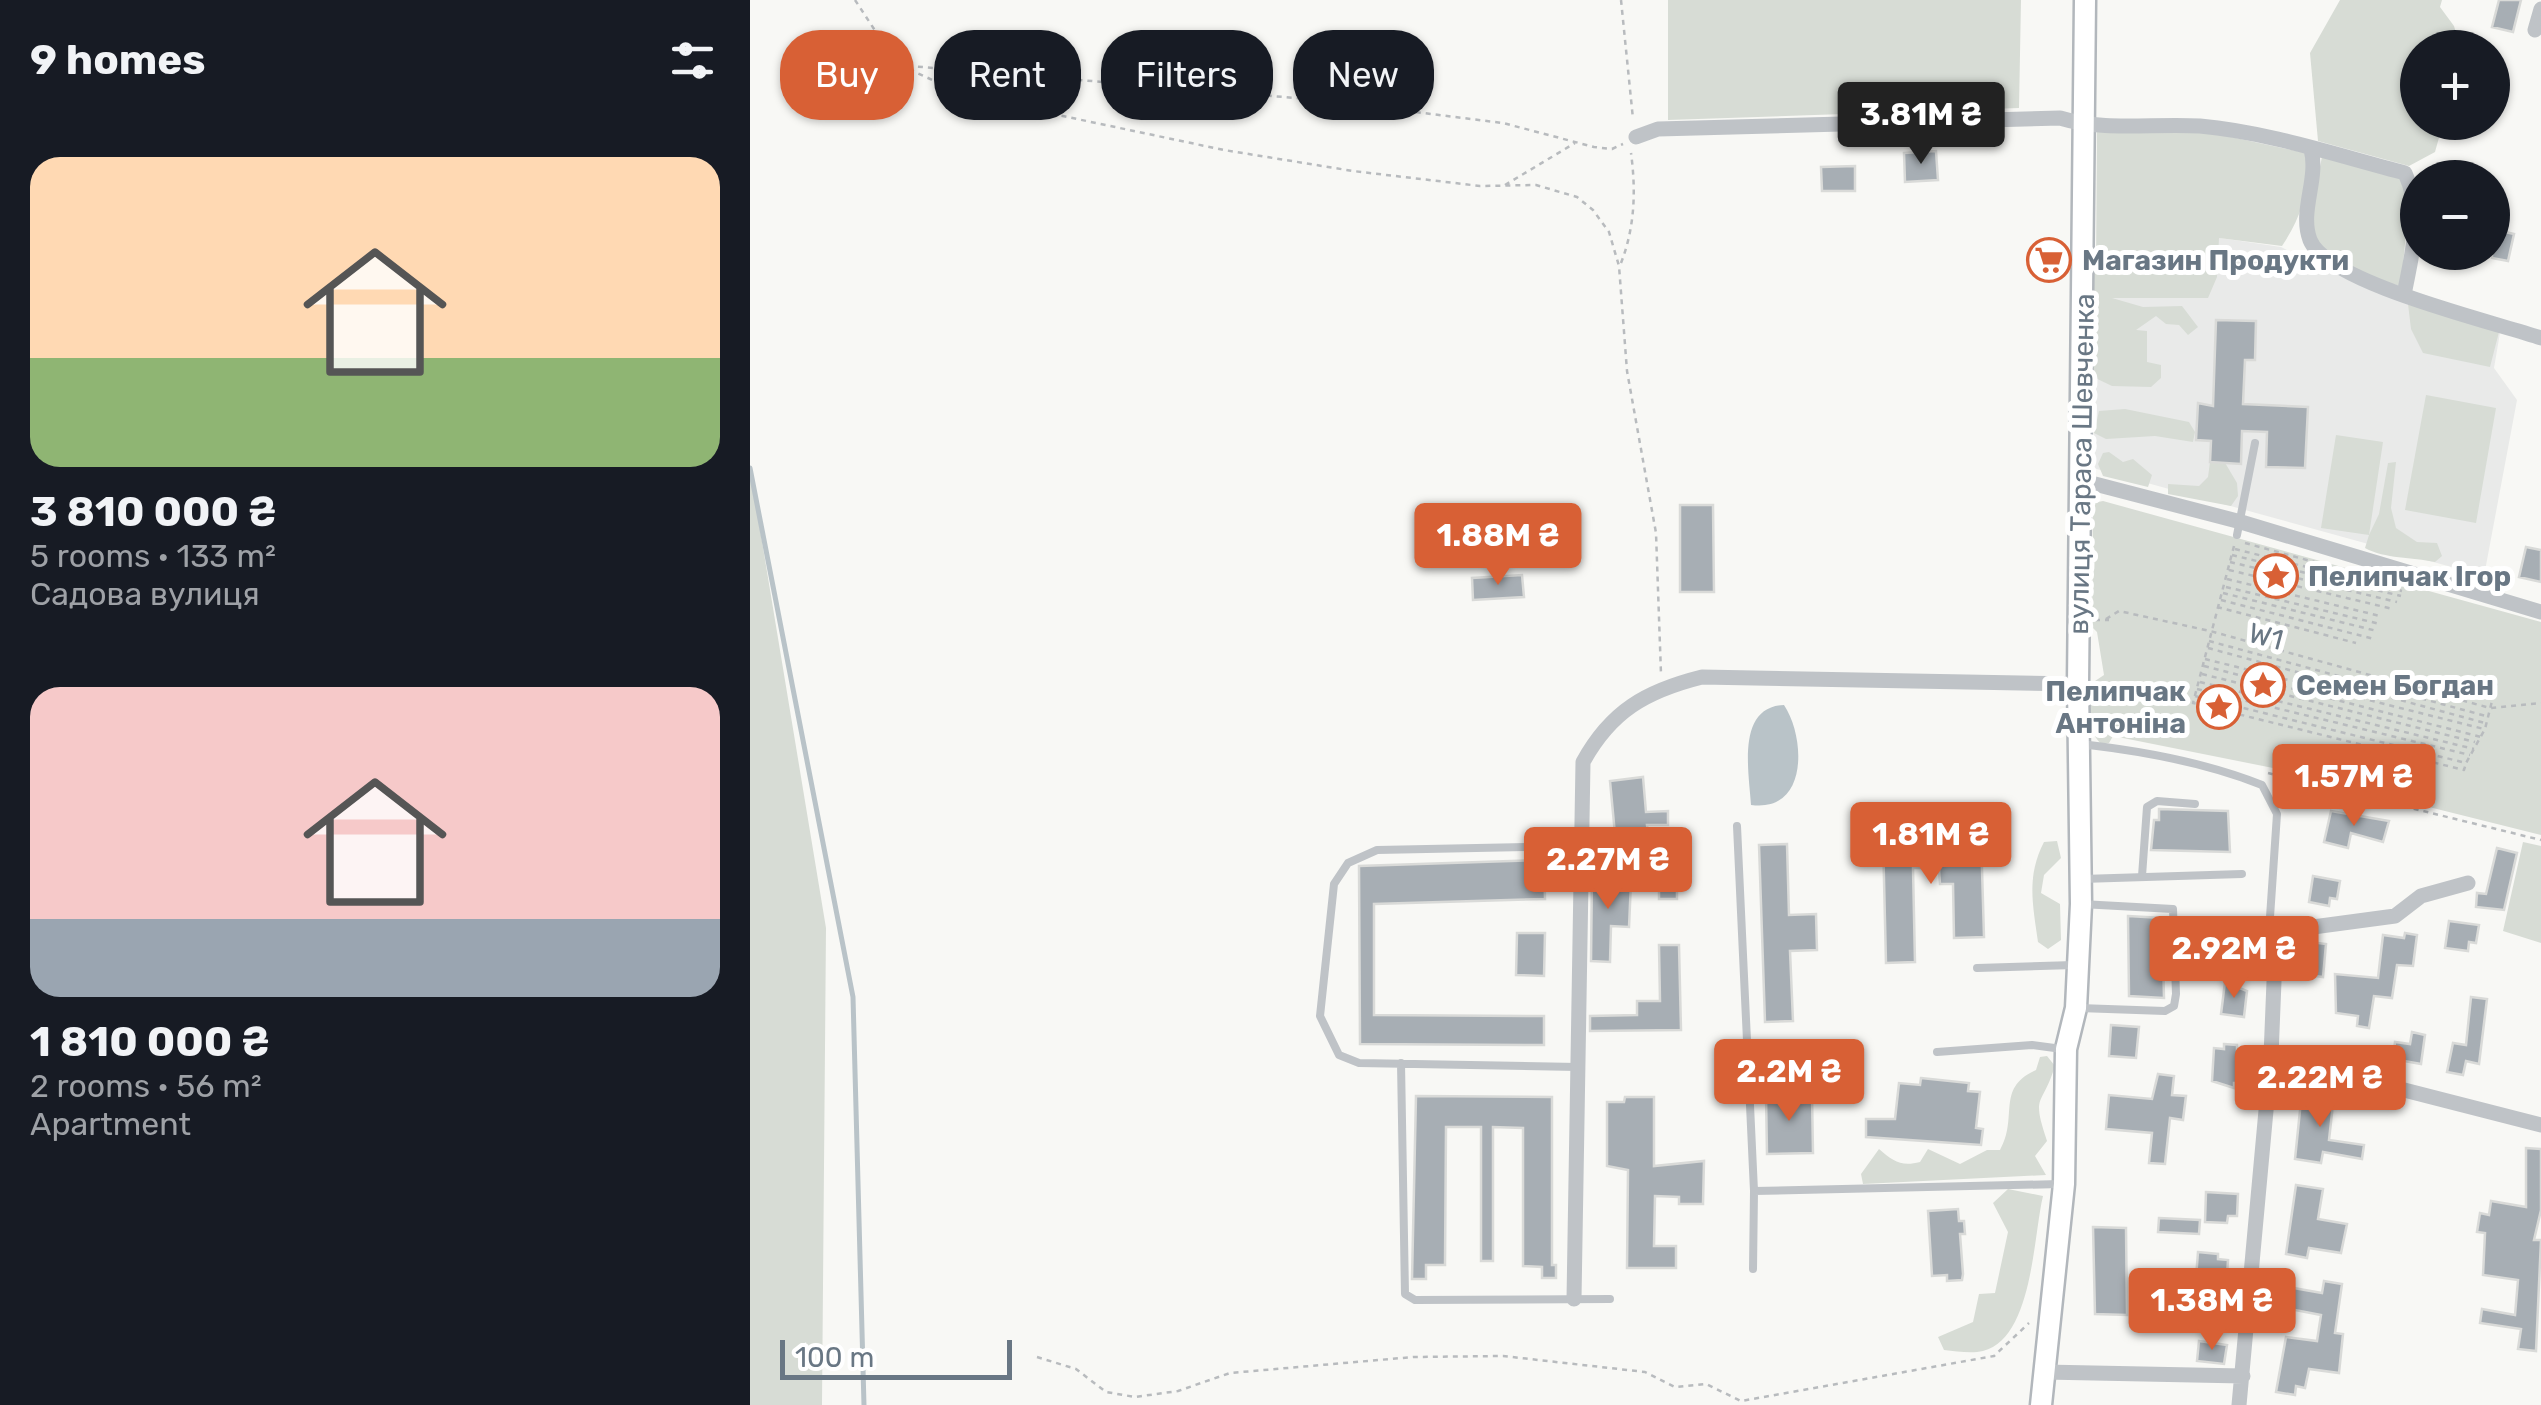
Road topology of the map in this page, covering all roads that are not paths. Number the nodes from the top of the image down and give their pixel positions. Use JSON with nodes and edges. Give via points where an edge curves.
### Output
{"nodes":[{"id":1,"x":2085,"y":0,"type":"edge"},
{"id":2,"x":2541,"y":10,"type":"edge"},
{"id":3,"x":2535,"y":30,"type":"dead end"},
{"id":4,"x":2086,"y":126,"type":"junction"},
{"id":5,"x":1636,"y":137,"type":"road end"},
{"id":6,"x":2311,"y":149,"type":"junction"},
{"id":7,"x":2404,"y":295,"type":"junction"},
{"id":8,"x":2541,"y":338,"type":"edge"},
{"id":9,"x":2255,"y":443,"type":"dead end"},
{"id":10,"x":2080,"y":491,"type":"junction"},
{"id":11,"x":2238,"y":532,"type":"junction"},
{"id":12,"x":2541,"y":612,"type":"edge"},
{"id":13,"x":2078,"y":684,"type":"junction"},
{"id":14,"x":2078,"y":755,"type":"junction"},
{"id":15,"x":2195,"y":804,"type":"dead end"},
{"id":16,"x":1737,"y":826,"type":"dead end"},
{"id":17,"x":1582,"y":846,"type":"junction"},
{"id":18,"x":2242,"y":874,"type":"dead end"},
{"id":19,"x":2142,"y":876,"type":"junction"},
{"id":20,"x":2082,"y":879,"type":"junction"},
{"id":21,"x":2468,"y":883,"type":"dead end"},
{"id":22,"x":2081,"y":904,"type":"junction"},
{"id":23,"x":2276,"y":932,"type":"junction"},
{"id":24,"x":2078,"y":964,"type":"junction"},
{"id":25,"x":1977,"y":968,"type":"dead end"},
{"id":26,"x":2076,"y":1008,"type":"junction"},
{"id":27,"x":2066,"y":1049,"type":"junction"},
{"id":28,"x":1937,"y":1052,"type":"dead end"},
{"id":29,"x":2271,"y":1056,"type":"junction"},
{"id":30,"x":1401,"y":1064,"type":"junction"},
{"id":31,"x":1578,"y":1068,"type":"junction"},
{"id":32,"x":2541,"y":1125,"type":"edge"},
{"id":33,"x":2064,"y":1184,"type":"junction"},
{"id":34,"x":1754,"y":1191,"type":"junction"},
{"id":35,"x":1753,"y":1270,"type":"dead end"},
{"id":36,"x":1610,"y":1298,"type":"dead end"},
{"id":37,"x":1574,"y":1299,"type":"junction"},
{"id":38,"x":2044,"y":1372,"type":"junction"},
{"id":39,"x":2243,"y":1376,"type":"junction"},
{"id":40,"x":2041,"y":1405,"type":"edge"},
{"id":41,"x":2239,"y":1405,"type":"edge"}],
"edges":[{"from":1,"to":4,"type":"street","name":"вулиця Тараса Шевченка"},
{"from":2,"to":3,"type":"street"},
{"from":4,"to":5,"type":"street","via":[[2060,118],[1658,129]]},
{"from":4,"to":6,"type":"street","via":[[2202,126]]},
{"from":4,"to":10,"type":"street","name":"вулиця Тараса Шевченка"},
{"from":6,"to":7,"type":"street","via":[[2311,244],[2345,272]]},
{"from":6,"to":7,"type":"street","via":[[2405,173],[2418,224]]},
{"from":7,"to":8,"type":"street"},
{"from":9,"to":11,"type":"lane"},
{"from":10,"to":11,"type":"street","via":[[2094,484]]},
{"from":10,"to":13,"type":"street","name":"вулиця Тараса Шевченка"},
{"from":11,"to":12,"type":"street"},
{"from":13,"to":14,"type":"street","name":"вулиця Тараса Шевченка"},
{"from":13,"to":17,"type":"street","via":[[1740,674],[1661,688],[1601,730],[1584,762]]},
{"from":14,"to":20,"type":"street","name":"вулиця Тараса Шевченка"},
{"from":14,"to":23,"type":"lane","via":[[2089,745],[2130,750],[2262,785],[2277,814],[2270,917]]},
{"from":15,"to":19,"type":"lane","via":[[2147,807]]},
{"from":16,"to":34,"type":"lane"},
{"from":17,"to":30,"type":"lane","via":[[1377,850],[1348,863],[1334,884],[1320,1016],[1338,1055]]},
{"from":17,"to":31,"type":"street"},
{"from":18,"to":19,"type":"lane"},
{"from":19,"to":20,"type":"lane"},
{"from":20,"to":22,"type":"street","name":"вулиця Тараса Шевченка"},
{"from":21,"to":23,"type":"street","via":[[2421,896],[2395,916]]},
{"from":22,"to":24,"type":"street","name":"вулиця Тараса Шевченка"},
{"from":22,"to":26,"type":"lane","via":[[2173,909],[2176,994],[2165,1011]]},
{"from":23,"to":29,"type":"street"},
{"from":24,"to":25,"type":"lane"},
{"from":24,"to":26,"type":"street","name":"вулиця Тараса Шевченка"},
{"from":26,"to":27,"type":"street","name":"вулиця Тараса Шевченка"},
{"from":27,"to":28,"type":"lane"},
{"from":27,"to":33,"type":"street","name":"вулиця Тараса Шевченка"},
{"from":29,"to":32,"type":"street"},
{"from":29,"to":39,"type":"street"},
{"from":30,"to":31,"type":"lane"},
{"from":30,"to":37,"type":"lane","via":[[1404,1294],[1414,1300]]},
{"from":31,"to":37,"type":"street"},
{"from":33,"to":34,"type":"lane"},
{"from":33,"to":38,"type":"street","name":"вулиця Тараса Шевченка"},
{"from":34,"to":35,"type":"lane"},
{"from":36,"to":37,"type":"lane"},
{"from":38,"to":39,"type":"street"},
{"from":38,"to":40,"type":"street","name":"вулиця Тараса Шевченка"},
{"from":39,"to":41,"type":"street"}]}
